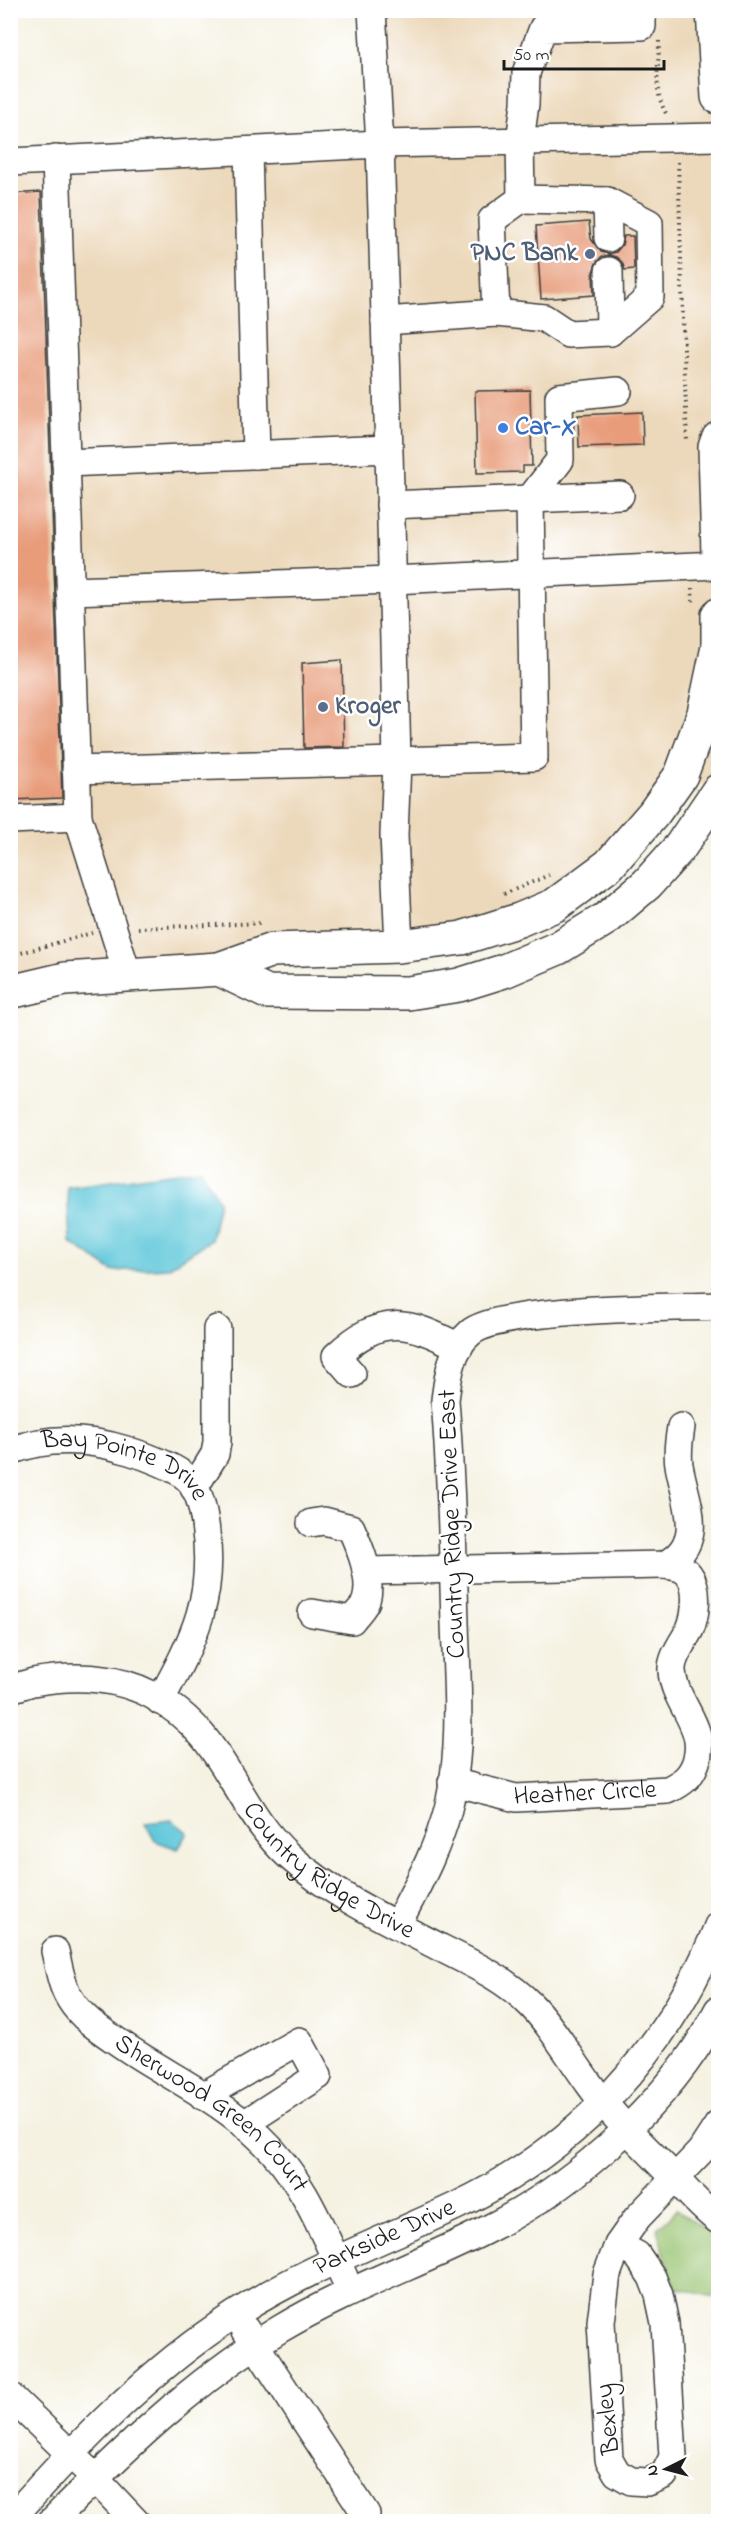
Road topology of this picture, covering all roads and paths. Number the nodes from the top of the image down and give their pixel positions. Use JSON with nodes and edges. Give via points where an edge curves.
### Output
{"nodes":[{"id":1,"x":372,"y":10,"type":"edge"},
{"id":2,"x":713,"y":10,"type":"edge"},
{"id":3,"x":650,"y":21,"type":"edge"},
{"id":4,"x":718,"y":97,"type":"edge"},
{"id":5,"x":665,"y":112,"type":"dead end"},
{"id":6,"x":718,"y":137,"type":"edge"},
{"id":7,"x":519,"y":141,"type":"junction"},
{"id":8,"x":380,"y":144,"type":"junction"},
{"id":9,"x":248,"y":151,"type":"junction"},
{"id":10,"x":56,"y":159,"type":"junction"},
{"id":11,"x":10,"y":162,"type":"edge"},
{"id":12,"x":521,"y":199,"type":"junction"},
{"id":13,"x":607,"y":201,"type":"junction"},
{"id":14,"x":608,"y":238,"type":"dead end"},
{"id":15,"x":609,"y":271,"type":"dead end"},
{"id":16,"x":496,"y":313,"type":"junction"},
{"id":17,"x":385,"y":321,"type":"junction"},
{"id":18,"x":610,"y":332,"type":"junction"},
{"id":19,"x":618,"y":391,"type":"dead end"},
{"id":20,"x":718,"y":439,"type":"edge"},
{"id":21,"x":388,"y":449,"type":"junction"},
{"id":22,"x":256,"y":455,"type":"junction"},
{"id":23,"x":66,"y":463,"type":"junction"},
{"id":24,"x":620,"y":495,"type":"dead end"},
{"id":25,"x":530,"y":499,"type":"junction"},
{"id":26,"x":390,"y":505,"type":"junction"},
{"id":27,"x":718,"y":554,"type":"edge"},
{"id":28,"x":718,"y":565,"type":"edge"},
{"id":29,"x":532,"y":573,"type":"junction"},
{"id":30,"x":392,"y":580,"type":"junction"},
{"id":31,"x":70,"y":591,"type":"junction"},
{"id":32,"x":718,"y":615,"type":"edge"},
{"id":33,"x":397,"y":762,"type":"junction"},
{"id":34,"x":76,"y":770,"type":"junction"},
{"id":35,"x":681,"y":775,"type":"junction"},
{"id":36,"x":718,"y":791,"type":"edge"},
{"id":37,"x":78,"y":817,"type":"junction"},
{"id":38,"x":10,"y":820,"type":"edge"},
{"id":39,"x":399,"y":946,"type":"junction"},
{"id":40,"x":219,"y":969,"type":"junction"},
{"id":41,"x":127,"y":973,"type":"junction"},
{"id":42,"x":10,"y":992,"type":"edge"},
{"id":43,"x":718,"y":1306,"type":"edge"},
{"id":44,"x":217,"y":1329,"type":"dead end"},
{"id":45,"x":459,"y":1347,"type":"junction"},
{"id":46,"x":352,"y":1374,"type":"dead end"},
{"id":47,"x":681,"y":1428,"type":"dead end"},
{"id":48,"x":10,"y":1451,"type":"edge"},
{"id":49,"x":194,"y":1488,"type":"junction"},
{"id":50,"x":311,"y":1523,"type":"dead end"},
{"id":51,"x":664,"y":1564,"type":"junction"},
{"id":52,"x":454,"y":1570,"type":"junction"},
{"id":53,"x":366,"y":1571,"type":"junction"},
{"id":54,"x":312,"y":1613,"type":"dead end"},
{"id":55,"x":10,"y":1689,"type":"edge"},
{"id":56,"x":160,"y":1701,"type":"junction"},
{"id":57,"x":452,"y":1782,"type":"junction"},
{"id":58,"x":397,"y":1925,"type":"junction"},
{"id":59,"x":718,"y":1926,"type":"edge"},
{"id":60,"x":55,"y":1951,"type":"dead end"},
{"id":61,"x":718,"y":2010,"type":"edge"},
{"id":62,"x":202,"y":2096,"type":"junction"},
{"id":63,"x":604,"y":2103,"type":"junction"},
{"id":64,"x":244,"y":2124,"type":"junction"},
{"id":65,"x":718,"y":2125,"type":"edge"},
{"id":66,"x":627,"y":2128,"type":"junction"},
{"id":67,"x":676,"y":2179,"type":"junction"},
{"id":68,"x":718,"y":2220,"type":"edge"},
{"id":69,"x":618,"y":2245,"type":"junction"},
{"id":70,"x":337,"y":2260,"type":"junction"},
{"id":71,"x":351,"y":2292,"type":"junction"},
{"id":72,"x":235,"y":2314,"type":"junction"},
{"id":73,"x":255,"y":2344,"type":"junction"},
{"id":74,"x":10,"y":2396,"type":"edge"},
{"id":75,"x":70,"y":2454,"type":"junction"},
{"id":76,"x":95,"y":2478,"type":"junction"},
{"id":77,"x":366,"y":2514,"type":"dead end"},
{"id":78,"x":10,"y":2520,"type":"edge"},
{"id":79,"x":51,"y":2522,"type":"edge"},
{"id":80,"x":136,"y":2522,"type":"edge"}],
"edges":[{"from":1,"to":8,"type":"street"},
{"from":2,"to":4,"type":"main road"},
{"from":3,"to":5,"type":"path","via":[[656,82]]},
{"from":3,"to":7,"type":"street","via":[[642,26],[543,28],[526,73]]},
{"from":6,"to":7,"type":"street"},
{"from":7,"to":8,"type":"street"},
{"from":7,"to":12,"type":"street"},
{"from":8,"to":9,"type":"street"},
{"from":8,"to":17,"type":"street"},
{"from":9,"to":10,"type":"street"},
{"from":9,"to":22,"type":"street"},
{"from":10,"to":11,"type":"street"},
{"from":10,"to":23,"type":"street"},
{"from":12,"to":13,"type":"street"},
{"from":12,"to":16,"type":"street","via":[[492,220]]},
{"from":13,"to":14,"type":"street"},
{"from":13,"to":18,"type":"street","via":[[649,223],[650,297]]},
{"from":15,"to":18,"type":"street"},
{"from":16,"to":17,"type":"street"},
{"from":16,"to":18,"type":"street","via":[[544,318],[568,334]]},
{"from":17,"to":21,"type":"street"},
{"from":19,"to":25,"type":"street","via":[[559,397],[560,460]]},
{"from":20,"to":27,"type":"main road"},
{"from":21,"to":22,"type":"street"},
{"from":21,"to":26,"type":"street"},
{"from":22,"to":23,"type":"street"},
{"from":23,"to":31,"type":"street"},
{"from":24,"to":25,"type":"street"},
{"from":25,"to":26,"type":"street"},
{"from":25,"to":29,"type":"street"},
{"from":26,"to":30,"type":"street"},
{"from":28,"to":29,"type":"street"},
{"from":29,"to":30,"type":"street"},
{"from":29,"to":33,"type":"street","via":[[534,757]]},
{"from":30,"to":31,"type":"street"},
{"from":30,"to":33,"type":"street"},
{"from":31,"to":34,"type":"street"},
{"from":32,"to":35,"type":"main road","via":[[718,647],[704,712]]},
{"from":33,"to":34,"type":"street"},
{"from":33,"to":39,"type":"street","via":[[394,835]]},
{"from":34,"to":37,"type":"street"},
{"from":35,"to":36,"type":"street"},
{"from":35,"to":39,"type":"main road","via":[[609,865],[555,905],[462,938]]},
{"from":36,"to":40,"type":"main road","via":[[680,848],[615,911],[558,948],[504,971],[459,985],[408,993],[349,993],[267,992]]},
{"from":37,"to":38,"type":"street"},
{"from":37,"to":41,"type":"street"},
{"from":39,"to":40,"type":"main road","via":[[272,950]]},
{"from":40,"to":41,"type":"main road"},
{"from":41,"to":42,"type":"main road","via":[[65,979]]},
{"from":43,"to":45,"type":"street","name":"Country Ridge Drive East","via":[[558,1313],[499,1320],[476,1329]]},
{"from":44,"to":49,"type":"street","via":[[217,1442]]},
{"from":45,"to":46,"type":"street","via":[[409,1325],[380,1328],[352,1341],[336,1356]]},
{"from":45,"to":52,"type":"street","name":"Country Ridge Drive East","via":[[445,1401]]},
{"from":47,"to":51,"type":"street","via":[[679,1465],[690,1527],[684,1552]]},
{"from":48,"to":49,"type":"street","name":"Bay Pointe Drive","via":[[57,1440],[109,1445],[173,1470],[190,1480]]},
{"from":49,"to":56,"type":"street","name":"Bay Pointe Drive","via":[[203,1510],[208,1543],[206,1593],[198,1626]]},
{"from":50,"to":53,"type":"street","via":[[324,1521],[351,1528]]},
{"from":51,"to":52,"type":"street"},
{"from":51,"to":57,"type":"street","name":"Heather Circle","via":[[685,1571],[694,1588],[691,1627],[672,1668],[674,1686],[699,1737],[699,1754],[683,1782],[668,1790],[535,1798],[497,1794]]},
{"from":52,"to":53,"type":"street"},
{"from":52,"to":57,"type":"street","name":"Country Ridge Drive East","via":[[458,1711]]},
{"from":53,"to":54,"type":"street","via":[[366,1601],[352,1620]]},
{"from":55,"to":56,"type":"street","name":"Country Ridge Drive","via":[[86,1678],[120,1683]]},
{"from":56,"to":58,"type":"street","name":"Country Ridge Drive","via":[[180,1713],[204,1736],[254,1816],[288,1855],[342,1896]]},
{"from":57,"to":58,"type":"street","name":"Country Ridge Drive East","via":[[438,1839]]},
{"from":58,"to":63,"type":"street","name":"Country Ridge Drive","via":[[477,1966],[530,2004],[551,2027]]},
{"from":59,"to":63,"type":"street","name":"Parkside Drive","via":[[707,1956],[657,2041]]},
{"from":60,"to":62,"type":"street","name":"Sherwood Green Court","via":[[69,1999],[90,2023]]},
{"from":61,"to":66,"type":"street","name":"Parkside Drive","via":[[689,2056]]},
{"from":62,"to":64,"type":"street","name":"Sherwood Green Court"},
{"from":62,"to":64,"type":"street","via":[[299,2041],[318,2076]]},
{"from":63,"to":66,"type":"street","name":"Country Ridge Drive"},
{"from":63,"to":70,"type":"street","name":"Parkside Drive","via":[[542,2156],[501,2182]]},
{"from":64,"to":70,"type":"street","name":"Sherwood Green Court","via":[[291,2172]]},
{"from":65,"to":67,"type":"street","name":"Bexley"},
{"from":66,"to":67,"type":"street","name":"Country Ridge Drive"},
{"from":66,"to":71,"type":"street","name":"Parkside Drive","via":[[566,2182],[512,2217]]},
{"from":67,"to":68,"type":"street","name":"Country Ridge Drive"},
{"from":67,"to":69,"type":"street","name":"Bexley","via":[[636,2218]]},
{"from":69,"to":69,"type":"street","name":"Bexley","via":[[605,2282],[601,2322],[609,2459],[617,2473],[632,2481],[648,2482],[664,2475],[674,2457],[665,2323],[652,2277],[637,2255]]},
{"from":70,"to":71,"type":"street","name":"Sherwood Green Court"},
{"from":70,"to":72,"type":"street","name":"Parkside Drive"},
{"from":71,"to":73,"type":"street","name":"Parkside Drive"},
{"from":72,"to":73,"type":"street"},
{"from":72,"to":75,"type":"street","name":"Parkside Drive","via":[[186,2348]]},
{"from":73,"to":76,"type":"street","name":"Parkside Drive","via":[[159,2418]]},
{"from":73,"to":77,"type":"street"},
{"from":74,"to":75,"type":"street"},
{"from":75,"to":76,"type":"street"},
{"from":75,"to":78,"type":"street","name":"Parkside Drive"},
{"from":76,"to":79,"type":"street","name":"Parkside Drive"},
{"from":76,"to":80,"type":"street"}]}
